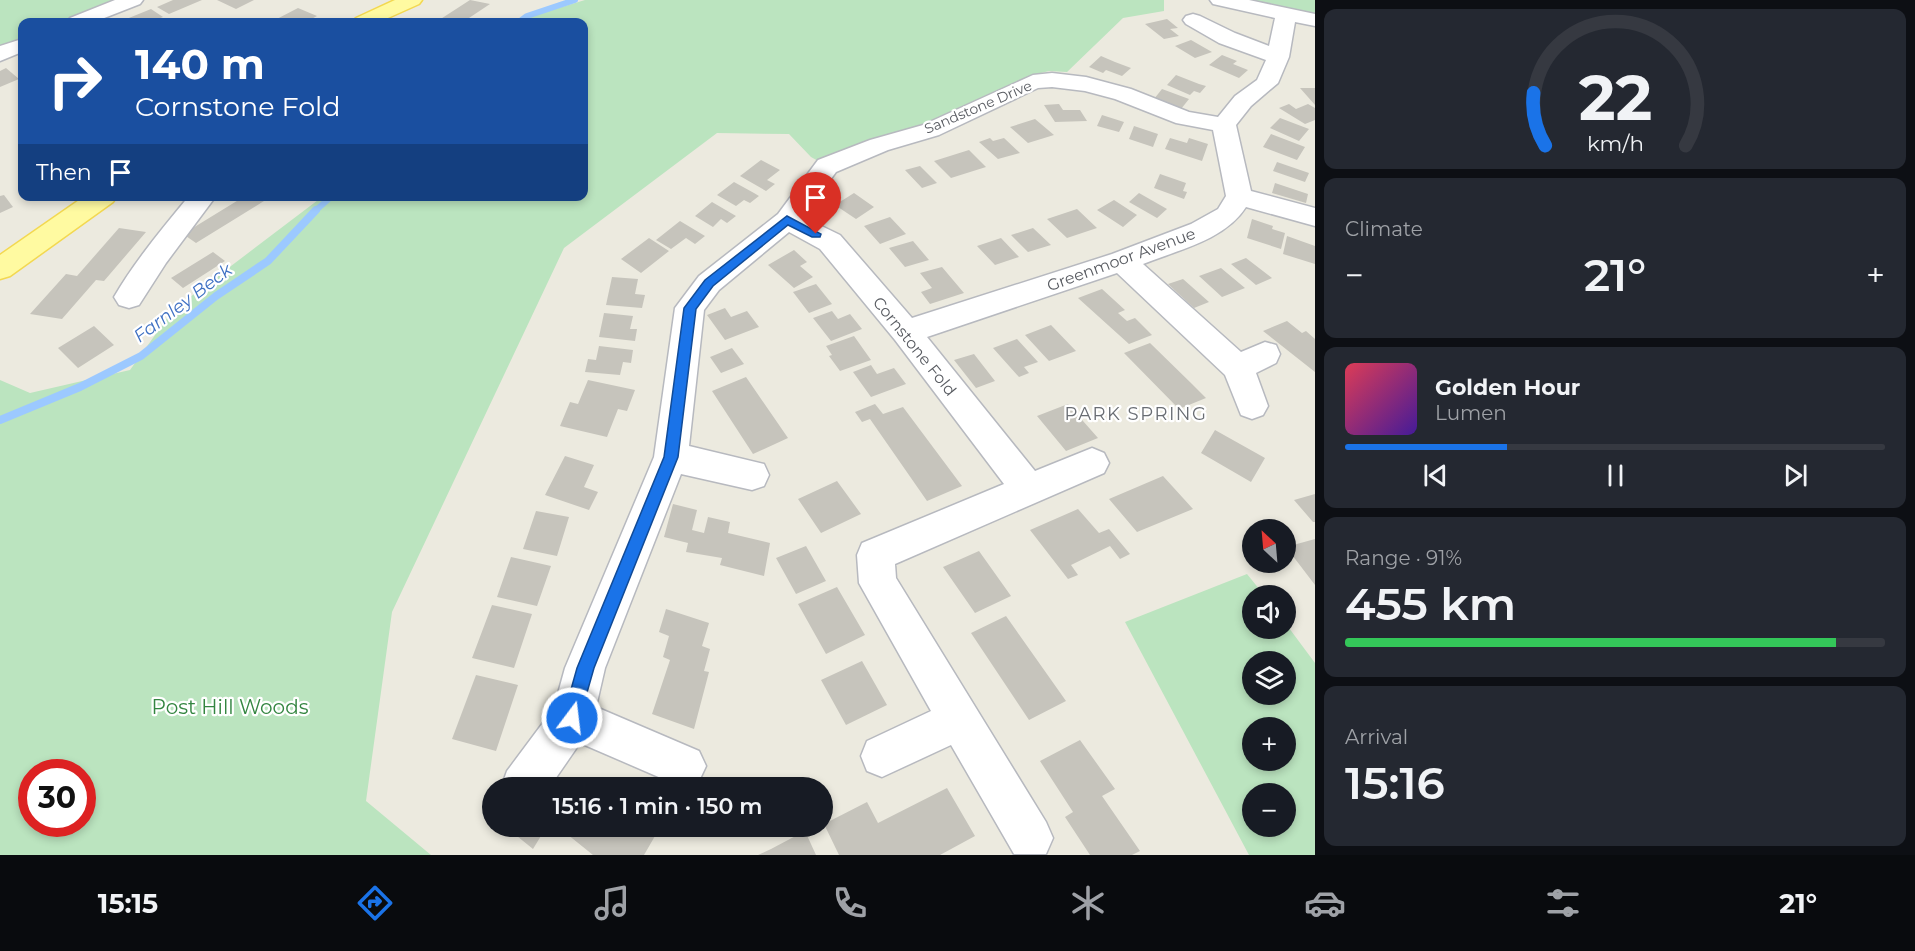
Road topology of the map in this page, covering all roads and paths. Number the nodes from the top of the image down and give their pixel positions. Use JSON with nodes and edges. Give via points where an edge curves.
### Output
{"nodes":[{"id":1,"x":133,"y":0,"type":"edge"},
{"id":2,"x":412,"y":0,"type":"edge"},
{"id":3,"x":1220,"y":0,"type":"edge"},
{"id":4,"x":1286,"y":13,"type":"junction"},
{"id":5,"x":87,"y":18,"type":"edge"},
{"id":6,"x":372,"y":18,"type":"edge"},
{"id":7,"x":1193,"y":20,"type":"dead end"},
{"id":8,"x":1315,"y":21,"type":"edge"},
{"id":9,"x":18,"y":47,"type":"edge"},
{"id":10,"x":0,"y":54,"type":"edge"},
{"id":11,"x":1278,"y":57,"type":"junction"},
{"id":12,"x":1224,"y":125,"type":"junction"},
{"id":13,"x":1239,"y":196,"type":"junction"},
{"id":14,"x":97,"y":201,"type":"edge"},
{"id":15,"x":199,"y":201,"type":"edge"},
{"id":16,"x":1315,"y":217,"type":"edge"},
{"id":17,"x":787,"y":220,"type":"junction"},
{"id":18,"x":1122,"y":261,"type":"junction"},
{"id":19,"x":0,"y":269,"type":"edge"},
{"id":20,"x":129,"y":297,"type":"dead end"},
{"id":21,"x":906,"y":332,"type":"junction"},
{"id":22,"x":1265,"y":354,"type":"dead end"},
{"id":23,"x":1238,"y":368,"type":"junction"},
{"id":24,"x":1252,"y":406,"type":"dead end"},
{"id":25,"x":671,"y":457,"type":"junction"},
{"id":26,"x":1092,"y":463,"type":"dead end"},
{"id":27,"x":752,"y":475,"type":"dead end"},
{"id":28,"x":1029,"y":490,"type":"junction"},
{"id":29,"x":572,"y":718,"type":"junction"},
{"id":30,"x":958,"y":720,"type":"junction"},
{"id":31,"x":882,"y":756,"type":"dead end"},
{"id":32,"x":684,"y":766,"type":"dead end"},
{"id":33,"x":530,"y":777,"type":"edge"},
{"id":34,"x":1030,"y":838,"type":"dead end"}],
"edges":[{"from":1,"to":5,"type":"street"},
{"from":2,"to":6,"type":"main road"},
{"from":3,"to":4,"type":"street"},
{"from":4,"to":8,"type":"street"},
{"from":4,"to":11,"type":"street"},
{"from":7,"to":11,"type":"street"},
{"from":9,"to":10,"type":"street"},
{"from":11,"to":12,"type":"street","via":[[1267,82],[1243,101]]},
{"from":12,"to":13,"type":"street"},
{"from":12,"to":17,"type":"street","name":"Sandstone Drive","via":[[1184,118],[1086,84],[1033,82],[930,129],[879,144],[827,166]]},
{"from":13,"to":16,"type":"street"},
{"from":13,"to":18,"type":"street","name":"Greenmoor Avenue","via":[[1227,215],[1201,231]]},
{"from":14,"to":19,"type":"main road"},
{"from":15,"to":20,"type":"street"},
{"from":17,"to":21,"type":"street","name":"Cornstone Fold","via":[[830,242]]},
{"from":17,"to":25,"type":"street","name":"Sandstone Drive","via":[[709,283],[690,308]]},
{"from":18,"to":21,"type":"street","name":"Greenmoor Avenue"},
{"from":18,"to":23,"type":"street"},
{"from":21,"to":28,"type":"street","name":"Cornstone Fold"},
{"from":22,"to":23,"type":"street"},
{"from":23,"to":24,"type":"street"},
{"from":25,"to":27,"type":"street"},
{"from":25,"to":29,"type":"street","name":"Sandstone Drive","via":[[585,668]]},
{"from":26,"to":28,"type":"street"},
{"from":28,"to":30,"type":"street","via":[[874,555],[878,583]]},
{"from":29,"to":32,"type":"street"},
{"from":29,"to":33,"type":"street","name":"Sandstone Drive"},
{"from":30,"to":31,"type":"street"},
{"from":30,"to":34,"type":"street"}]}
